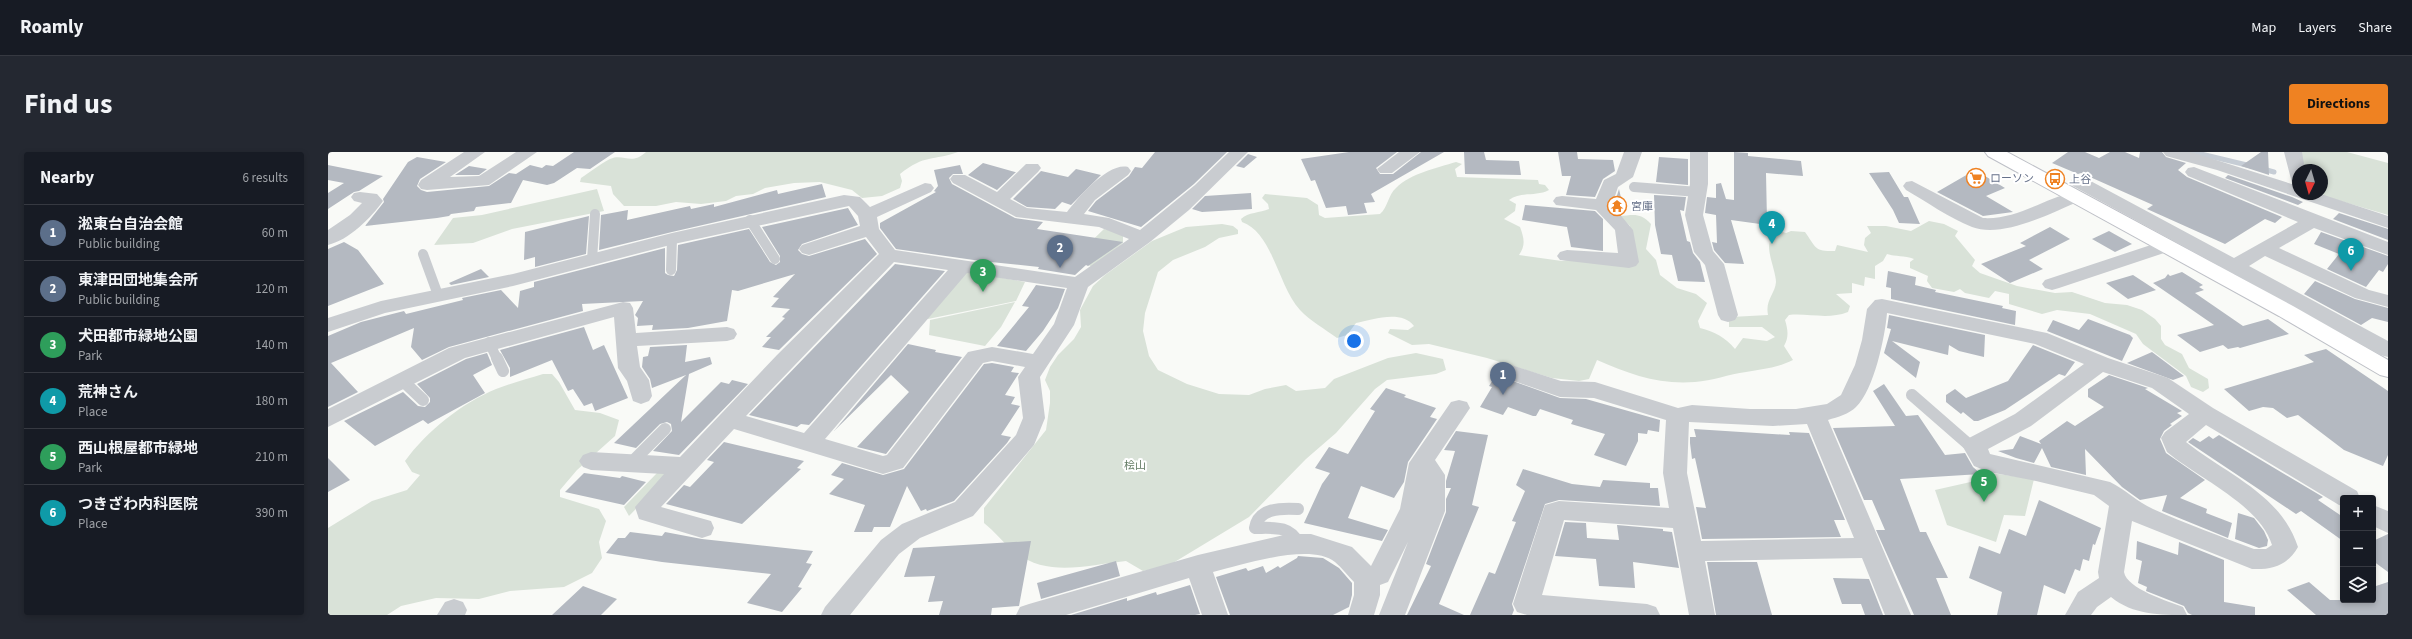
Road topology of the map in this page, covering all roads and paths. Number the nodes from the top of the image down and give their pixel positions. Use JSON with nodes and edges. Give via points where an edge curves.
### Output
{"nodes":[{"id":1,"x":476,"y":152,"type":"edge"},
{"id":2,"x":528,"y":152,"type":"edge"},
{"id":3,"x":1239,"y":152,"type":"edge"},
{"id":4,"x":1411,"y":152,"type":"edge"},
{"id":5,"x":1633,"y":152,"type":"edge"},
{"id":6,"x":1699,"y":152,"type":"edge"},
{"id":7,"x":1994,"y":152,"type":"edge"},
{"id":8,"x":2172,"y":152,"type":"edge"},
{"id":9,"x":2293,"y":152,"type":"edge"},
{"id":10,"x":2295,"y":164,"type":"edge"},
{"id":11,"x":1032,"y":168,"type":"dead end"},
{"id":12,"x":1386,"y":169,"type":"dead end"},
{"id":13,"x":1122,"y":171,"type":"dead end"},
{"id":14,"x":2194,"y":172,"type":"dead end"},
{"id":15,"x":960,"y":179,"type":"dead end"},
{"id":16,"x":1912,"y":186,"type":"dead end"},
{"id":17,"x":1634,"y":187,"type":"dead end"},
{"id":18,"x":925,"y":188,"type":"dead end"},
{"id":19,"x":2077,"y":189,"type":"junction"},
{"id":20,"x":2292,"y":190,"type":"edge"},
{"id":21,"x":1698,"y":192,"type":"junction"},
{"id":22,"x":360,"y":196,"type":"dead end"},
{"id":23,"x":999,"y":200,"type":"junction"},
{"id":24,"x":2321,"y":200,"type":"edge"},
{"id":25,"x":1562,"y":201,"type":"dead end"},
{"id":26,"x":1603,"y":205,"type":"junction"},
{"id":27,"x":595,"y":214,"type":"dead end"},
{"id":28,"x":1070,"y":219,"type":"junction"},
{"id":29,"x":750,"y":220,"type":"junction"},
{"id":30,"x":2313,"y":221,"type":"junction"},
{"id":31,"x":869,"y":222,"type":"junction"},
{"id":32,"x":2388,"y":222,"type":"edge"},
{"id":33,"x":1143,"y":238,"type":"junction"},
{"id":34,"x":328,"y":239,"type":"edge"},
{"id":35,"x":672,"y":239,"type":"junction"},
{"id":36,"x":2166,"y":246,"type":"junction"},
{"id":37,"x":810,"y":249,"type":"dead end"},
{"id":38,"x":2265,"y":249,"type":"junction"},
{"id":39,"x":2388,"y":249,"type":"edge"},
{"id":40,"x":424,"y":254,"type":"dead end"},
{"id":41,"x":889,"y":255,"type":"junction"},
{"id":42,"x":1566,"y":256,"type":"dead end"},
{"id":43,"x":775,"y":259,"type":"dead end"},
{"id":44,"x":592,"y":260,"type":"junction"},
{"id":45,"x":963,"y":265,"type":"junction"},
{"id":46,"x":671,"y":270,"type":"dead end"},
{"id":47,"x":2226,"y":271,"type":"junction"},
{"id":48,"x":1079,"y":284,"type":"junction"},
{"id":49,"x":2052,"y":284,"type":"dead end"},
{"id":50,"x":438,"y":295,"type":"junction"},
{"id":51,"x":2388,"y":301,"type":"edge"},
{"id":52,"x":1728,"y":315,"type":"dead end"},
{"id":53,"x":328,"y":325,"type":"edge"},
{"id":54,"x":728,"y":334,"type":"dead end"},
{"id":55,"x":627,"y":340,"type":"junction"},
{"id":56,"x":489,"y":342,"type":"junction"},
{"id":57,"x":2388,"y":350,"type":"edge"},
{"id":58,"x":1038,"y":362,"type":"junction"},
{"id":59,"x":2100,"y":363,"type":"junction"},
{"id":60,"x":1505,"y":370,"type":"dead end"},
{"id":61,"x":2388,"y":370,"type":"edge"},
{"id":62,"x":503,"y":371,"type":"dead end"},
{"id":63,"x":402,"y":380,"type":"junction"},
{"id":64,"x":1912,"y":395,"type":"dead end"},
{"id":65,"x":640,"y":396,"type":"dead end"},
{"id":66,"x":423,"y":400,"type":"dead end"},
{"id":67,"x":1459,"y":408,"type":"dead end"},
{"id":68,"x":2205,"y":414,"type":"junction"},
{"id":69,"x":1815,"y":415,"type":"junction"},
{"id":70,"x":1678,"y":416,"type":"junction"},
{"id":71,"x":328,"y":419,"type":"edge"},
{"id":72,"x":729,"y":420,"type":"junction"},
{"id":73,"x":665,"y":429,"type":"dead end"},
{"id":74,"x":809,"y":442,"type":"junction"},
{"id":75,"x":1975,"y":447,"type":"junction"},
{"id":76,"x":591,"y":461,"type":"dead end"},
{"id":77,"x":631,"y":463,"type":"junction"},
{"id":78,"x":1421,"y":463,"type":"junction"},
{"id":79,"x":685,"y":466,"type":"junction"},
{"id":80,"x":2343,"y":495,"type":"edge"},
{"id":81,"x":2122,"y":504,"type":"junction"},
{"id":82,"x":1298,"y":509,"type":"dead end"},
{"id":83,"x":2388,"y":509,"type":"edge"},
{"id":84,"x":2376,"y":511,"type":"edge"},
{"id":85,"x":2376,"y":514,"type":"edge"},
{"id":86,"x":1684,"y":519,"type":"junction"},
{"id":87,"x":2388,"y":523,"type":"edge"},
{"id":88,"x":702,"y":528,"type":"dead end"},
{"id":89,"x":1299,"y":544,"type":"junction"},
{"id":90,"x":1871,"y":548,"type":"junction"},
{"id":91,"x":1689,"y":551,"type":"junction"},
{"id":92,"x":1198,"y":565,"type":"junction"},
{"id":93,"x":1367,"y":579,"type":"junction"},
{"id":94,"x":2113,"y":583,"type":"junction"},
{"id":95,"x":1524,"y":609,"type":"edge"},
{"id":96,"x":834,"y":615,"type":"edge"},
{"id":97,"x":1029,"y":615,"type":"edge"},
{"id":98,"x":1215,"y":615,"type":"edge"},
{"id":99,"x":1361,"y":615,"type":"edge"},
{"id":100,"x":1392,"y":615,"type":"edge"},
{"id":101,"x":1647,"y":615,"type":"edge"},
{"id":102,"x":1702,"y":615,"type":"edge"},
{"id":103,"x":1898,"y":615,"type":"edge"},
{"id":104,"x":2078,"y":615,"type":"edge"},
{"id":105,"x":2174,"y":615,"type":"edge"}],
"edges":[{"from":1,"to":2,"type":"street","via":[[424,188],[483,181]]},
{"from":3,"to":33,"type":"street","via":[[1210,183]]},
{"from":4,"to":12,"type":"street"},
{"from":5,"to":26,"type":"street","via":[[1624,177],[1610,184]]},
{"from":6,"to":21,"type":"street"},
{"from":7,"to":19,"type":"street"},
{"from":8,"to":20,"type":"street","via":[[2223,166]]},
{"from":9,"to":10,"type":"street"},
{"from":11,"to":23,"type":"street"},
{"from":13,"to":28,"type":"street","via":[[1090,196]]},
{"from":14,"to":30,"type":"street"},
{"from":15,"to":23,"type":"street"},
{"from":16,"to":19,"type":"street","via":[[1979,223],[1993,224],[2023,218]]},
{"from":17,"to":21,"type":"lane"},
{"from":18,"to":31,"type":"street"},
{"from":19,"to":36,"type":"street"},
{"from":19,"to":47,"type":"street","via":[[2118,194]]},
{"from":21,"to":52,"type":"street","via":[[1694,215],[1704,252],[1714,264]]},
{"from":22,"to":34,"type":"street","via":[[374,201],[357,219]]},
{"from":23,"to":28,"type":"street","via":[[1023,213]]},
{"from":24,"to":32,"type":"street"},
{"from":25,"to":26,"type":"street"},
{"from":26,"to":42,"type":"street","via":[[1606,212],[1618,221],[1624,230],[1629,261]]},
{"from":27,"to":44,"type":"lane"},
{"from":28,"to":33,"type":"street","via":[[1102,222]]},
{"from":29,"to":31,"type":"street","via":[[854,200]]},
{"from":29,"to":35,"type":"street"},
{"from":29,"to":43,"type":"lane"},
{"from":30,"to":38,"type":"street"},
{"from":30,"to":39,"type":"street"},
{"from":31,"to":37,"type":"street"},
{"from":31,"to":41,"type":"street"},
{"from":33,"to":48,"type":"street"},
{"from":35,"to":44,"type":"street"},
{"from":35,"to":46,"type":"lane"},
{"from":36,"to":47,"type":"street"},
{"from":36,"to":49,"type":"street"},
{"from":38,"to":47,"type":"street"},
{"from":38,"to":51,"type":"street","via":[[2358,292]]},
{"from":40,"to":50,"type":"lane"},
{"from":41,"to":45,"type":"street"},
{"from":41,"to":72,"type":"street"},
{"from":44,"to":50,"type":"street"},
{"from":45,"to":48,"type":"street"},
{"from":45,"to":74,"type":"street"},
{"from":47,"to":57,"type":"street"},
{"from":47,"to":61,"type":"street"},
{"from":48,"to":58,"type":"street","via":[[1064,325]]},
{"from":50,"to":53,"type":"street","via":[[381,307]]},
{"from":54,"to":55,"type":"street"},
{"from":55,"to":56,"type":"street","via":[[623,308]]},
{"from":55,"to":65,"type":"street","via":[[629,368],[638,380]]},
{"from":56,"to":62,"type":"lane"},
{"from":56,"to":63,"type":"street","via":[[457,352]]},
{"from":58,"to":74,"type":"street","via":[[992,354],[976,357],[895,462],[884,465]]},
{"from":58,"to":96,"type":"street","via":[[1029,377],[1034,418],[1026,439],[964,509],[911,531],[890,547]]},
{"from":59,"to":68,"type":"street","via":[[2150,378]]},
{"from":59,"to":69,"type":"street","via":[[2040,338],[1882,305],[1877,309],[1874,345],[1870,357],[1850,400],[1833,410]]},
{"from":59,"to":75,"type":"street","via":[[2023,420]]},
{"from":60,"to":70,"type":"street","via":[[1560,389],[1595,390]]},
{"from":63,"to":66,"type":"lane"},
{"from":63,"to":71,"type":"street"},
{"from":64,"to":75,"type":"lane","via":[[1967,443]]},
{"from":67,"to":78,"type":"street"},
{"from":68,"to":80,"type":"street"},
{"from":68,"to":81,"type":"street","via":[[2173,438],[2175,446],[2248,496],[2276,524],[2285,536],[2285,547],[2279,555],[2266,560],[2252,559],[2144,516]]},
{"from":69,"to":70,"type":"street","via":[[1775,418],[1692,413]]},
{"from":69,"to":90,"type":"street"},
{"from":70,"to":86,"type":"street","via":[[1675,473]]},
{"from":72,"to":74,"type":"street"},
{"from":72,"to":79,"type":"street"},
{"from":73,"to":77,"type":"lane"},
{"from":75,"to":81,"type":"street","via":[[1982,460],[1997,466],[2095,486],[2113,494]]},
{"from":76,"to":77,"type":"street"},
{"from":77,"to":79,"type":"street"},
{"from":78,"to":93,"type":"street","via":[[1412,509],[1379,575]]},
{"from":78,"to":100,"type":"street","via":[[1429,468],[1433,475],[1432,519]]},
{"from":79,"to":88,"type":"street","via":[[650,503],[647,510],[651,514]]},
{"from":81,"to":94,"type":"street","via":[[2111,572]]},
{"from":82,"to":89,"type":"lane","via":[[1275,508],[1258,520],[1255,528],[1287,530],[1296,535]]},
{"from":83,"to":84,"type":"street"},
{"from":85,"to":87,"type":"street"},
{"from":86,"to":91,"type":"street"},
{"from":86,"to":95,"type":"street","via":[[1555,511]]},
{"from":89,"to":92,"type":"street","via":[[1288,544]]},
{"from":89,"to":93,"type":"street","via":[[1324,546],[1343,554]]},
{"from":90,"to":91,"type":"street"},
{"from":90,"to":103,"type":"street"},
{"from":91,"to":102,"type":"street"},
{"from":92,"to":97,"type":"street"},
{"from":92,"to":98,"type":"street"},
{"from":93,"to":99,"type":"street","via":[[1367,595]]},
{"from":94,"to":104,"type":"street","via":[[2086,598]]},
{"from":94,"to":105,"type":"street","via":[[2126,594]]},
{"from":95,"to":101,"type":"street"}]}
